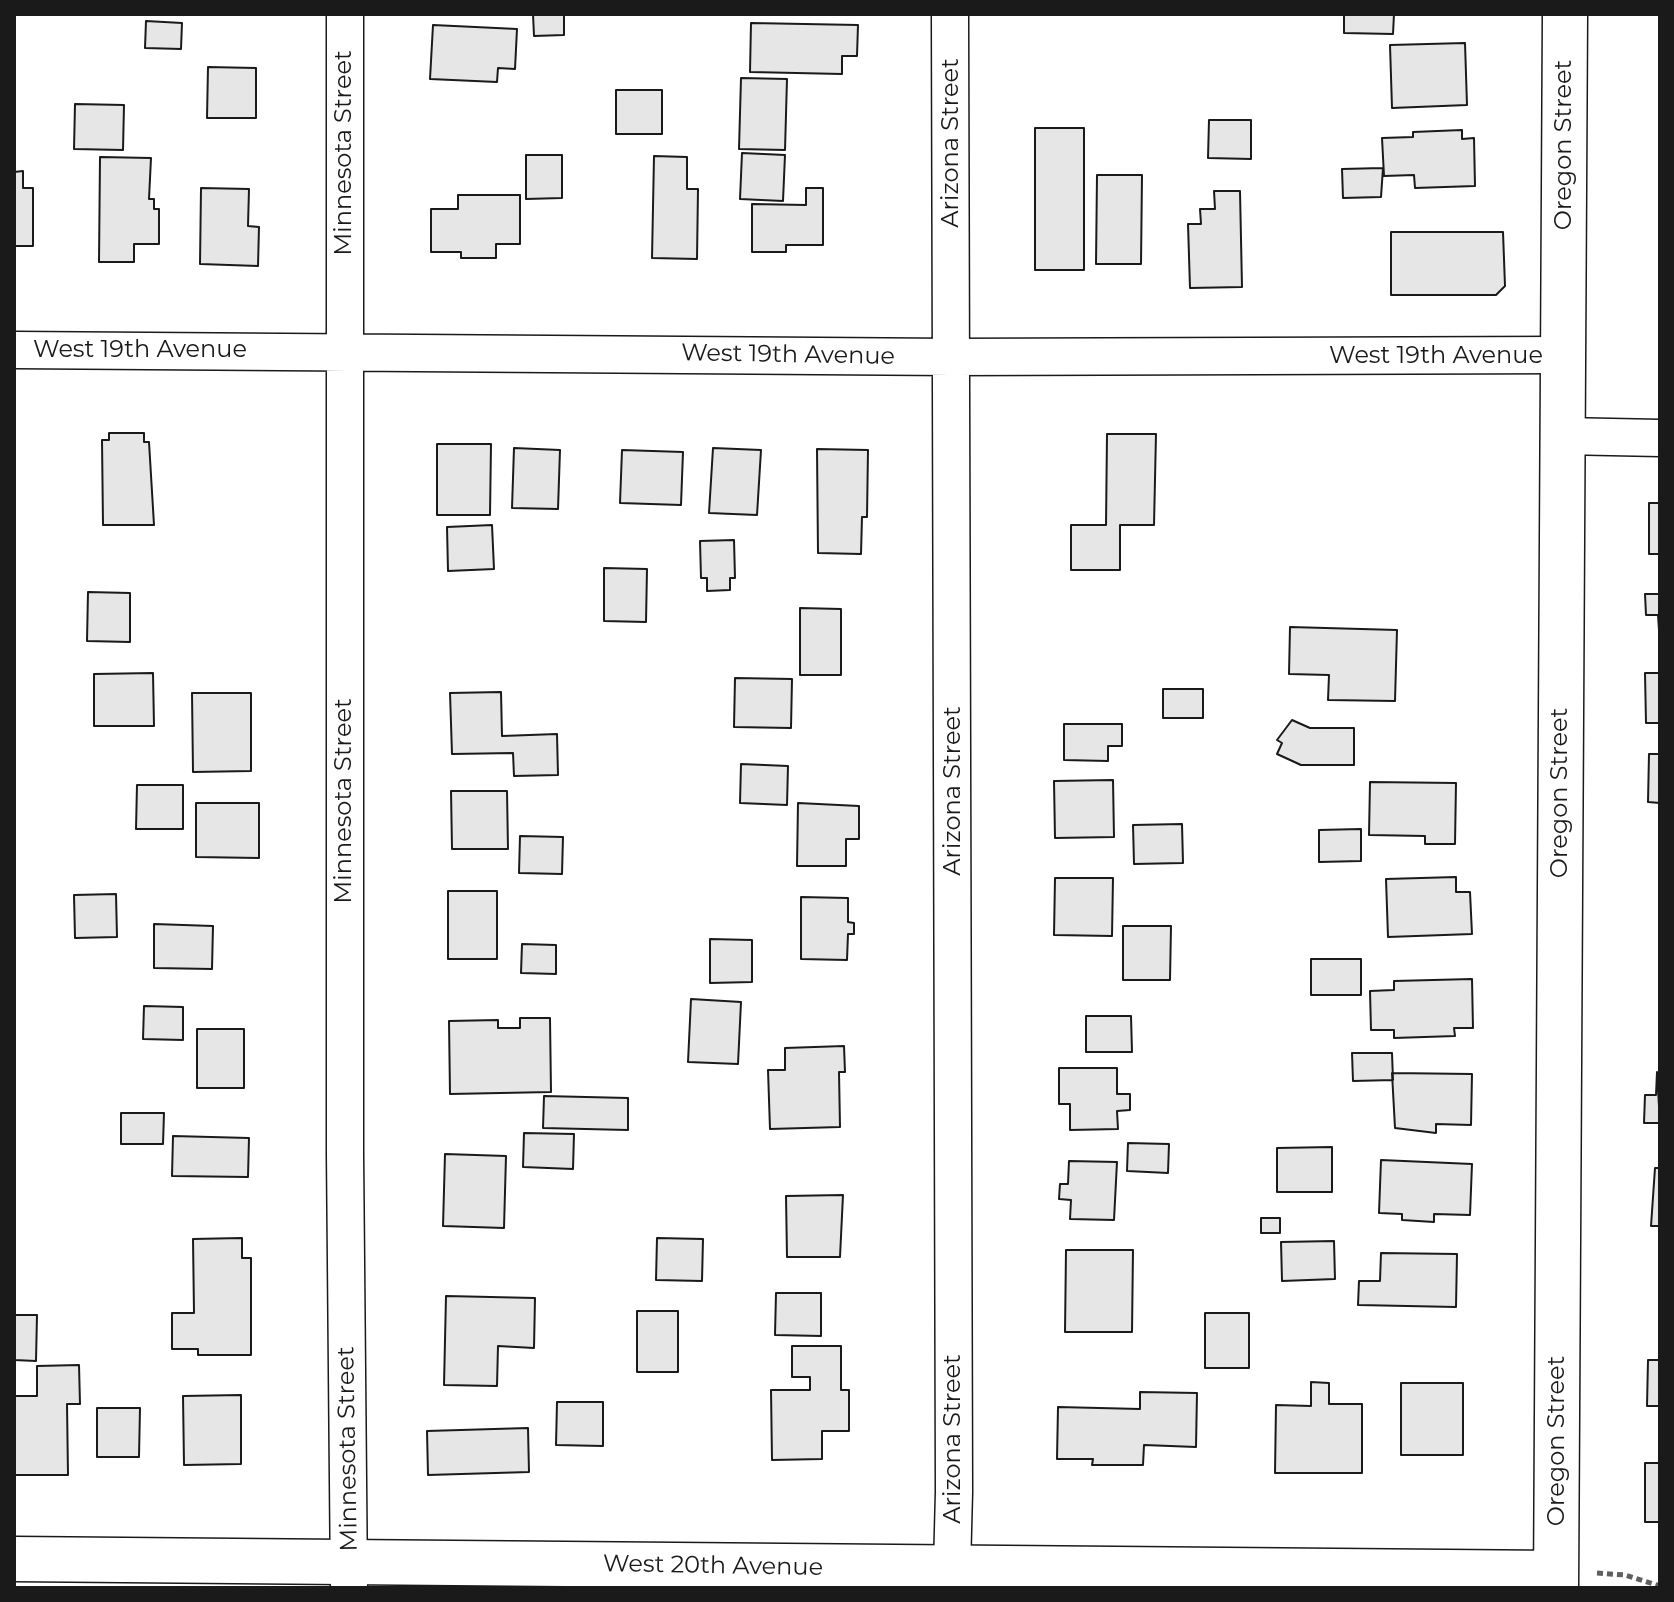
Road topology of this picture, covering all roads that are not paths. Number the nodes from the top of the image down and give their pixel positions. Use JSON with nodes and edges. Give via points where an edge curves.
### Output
{"nodes":[{"id":1,"x":345,"y":14,"type":"edge"},
{"id":2,"x":950,"y":14,"type":"edge"},
{"id":3,"x":1565,"y":14,"type":"edge"},
{"id":4,"x":14,"y":350,"type":"edge"},
{"id":5,"x":344,"y":350,"type":"junction"},
{"id":6,"x":1562,"y":355,"type":"junction"},
{"id":7,"x":952,"y":357,"type":"junction"},
{"id":8,"x":1562,"y":436,"type":"junction"},
{"id":9,"x":1660,"y":438,"type":"edge"},
{"id":10,"x":14,"y":1559,"type":"edge"},
{"id":11,"x":952,"y":1568,"type":"junction"},
{"id":12,"x":349,"y":1575,"type":"edge"},
{"id":13,"x":1556,"y":1580,"type":"edge"}],
"edges":[{"from":1,"to":5,"type":"street","name":"Minnesota Street"},
{"from":2,"to":7,"type":"street","name":"Arizona Street"},
{"from":3,"to":6,"type":"main road","name":"Oregon Street"},
{"from":4,"to":5,"type":"street","name":"West 19th Avenue"},
{"from":5,"to":7,"type":"street","name":"West 19th Avenue"},
{"from":5,"to":12,"type":"street","name":"Minnesota Street"},
{"from":6,"to":7,"type":"street","name":"West 19th Avenue"},
{"from":6,"to":8,"type":"main road","name":"Oregon Street"},
{"from":7,"to":11,"type":"street","name":"Arizona Street"},
{"from":8,"to":9,"type":"street"},
{"from":8,"to":13,"type":"main road","name":"Oregon Street"},
{"from":10,"to":12,"type":"main road","name":"West 20th Avenue"},
{"from":11,"to":12,"type":"main road","name":"West 20th Avenue"},
{"from":11,"to":13,"type":"main road","name":"West 20th Avenue"}]}
